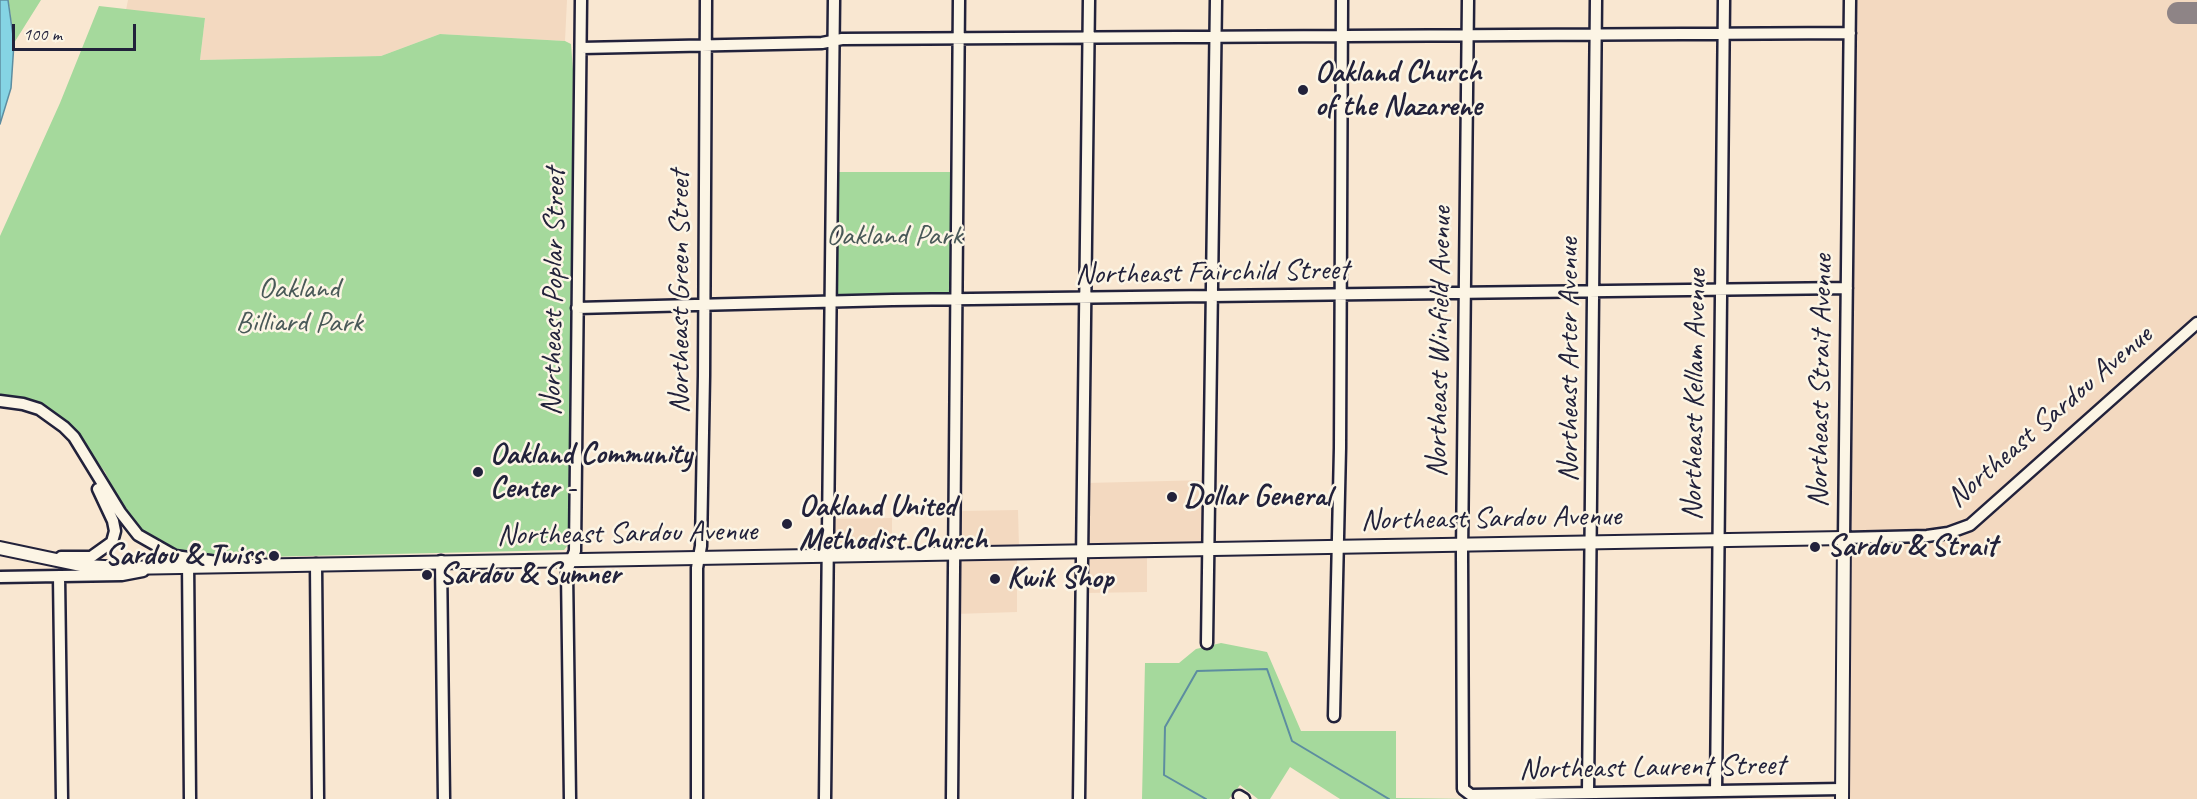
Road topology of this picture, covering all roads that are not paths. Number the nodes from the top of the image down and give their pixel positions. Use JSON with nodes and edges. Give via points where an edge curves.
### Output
{"nodes":[{"id":1,"x":581,"y":0,"type":"edge"},
{"id":2,"x":706,"y":0,"type":"edge"},
{"id":3,"x":834,"y":0,"type":"edge"},
{"id":4,"x":959,"y":0,"type":"edge"},
{"id":5,"x":1089,"y":0,"type":"edge"},
{"id":6,"x":1216,"y":0,"type":"edge"},
{"id":7,"x":1342,"y":0,"type":"edge"},
{"id":8,"x":1468,"y":0,"type":"edge"},
{"id":9,"x":1596,"y":0,"type":"edge"},
{"id":10,"x":1724,"y":0,"type":"edge"},
{"id":11,"x":1850,"y":0,"type":"edge"},
{"id":12,"x":1850,"y":33,"type":"junction"},
{"id":13,"x":1724,"y":34,"type":"junction"},
{"id":14,"x":1467,"y":35,"type":"junction"},
{"id":15,"x":1596,"y":35,"type":"junction"},
{"id":16,"x":1342,"y":36,"type":"junction"},
{"id":17,"x":1088,"y":37,"type":"junction"},
{"id":18,"x":1216,"y":37,"type":"junction"},
{"id":19,"x":959,"y":38,"type":"junction"},
{"id":20,"x":833,"y":41,"type":"junction"},
{"id":21,"x":705,"y":45,"type":"junction"},
{"id":22,"x":581,"y":48,"type":"junction"},
{"id":23,"x":1847,"y":288,"type":"junction"},
{"id":24,"x":1720,"y":290,"type":"junction"},
{"id":25,"x":1593,"y":292,"type":"junction"},
{"id":26,"x":1466,"y":293,"type":"junction"},
{"id":27,"x":1339,"y":295,"type":"junction"},
{"id":28,"x":1213,"y":297,"type":"junction"},
{"id":29,"x":1085,"y":298,"type":"junction"},
{"id":30,"x":956,"y":300,"type":"junction"},
{"id":31,"x":830,"y":301,"type":"junction"},
{"id":32,"x":704,"y":304,"type":"junction"},
{"id":33,"x":577,"y":308,"type":"junction"},
{"id":34,"x":2197,"y":323,"type":"edge"},
{"id":35,"x":0,"y":401,"type":"edge"},
{"id":36,"x":0,"y":408,"type":"edge"},
{"id":37,"x":1845,"y":538,"type":"junction"},
{"id":38,"x":1718,"y":540,"type":"junction"},
{"id":39,"x":1592,"y":543,"type":"junction"},
{"id":40,"x":1462,"y":545,"type":"junction"},
{"id":41,"x":1336,"y":547,"type":"junction"},
{"id":42,"x":0,"y":548,"type":"edge"},
{"id":43,"x":1210,"y":550,"type":"junction"},
{"id":44,"x":1081,"y":552,"type":"junction"},
{"id":45,"x":953,"y":554,"type":"junction"},
{"id":46,"x":827,"y":556,"type":"junction"},
{"id":47,"x":35,"y":558,"type":"junction"},
{"id":48,"x":699,"y":558,"type":"junction"},
{"id":49,"x":571,"y":560,"type":"junction"},
{"id":50,"x":441,"y":561,"type":"junction"},
{"id":51,"x":188,"y":563,"type":"junction"},
{"id":52,"x":316,"y":564,"type":"junction"},
{"id":53,"x":167,"y":567,"type":"junction"},
{"id":54,"x":59,"y":576,"type":"junction"},
{"id":55,"x":0,"y":577,"type":"edge"},
{"id":56,"x":1207,"y":643,"type":"dead end"},
{"id":57,"x":1334,"y":716,"type":"dead end"},
{"id":58,"x":1716,"y":791,"type":"junction"},
{"id":59,"x":1464,"y":792,"type":"joint"},
{"id":60,"x":1588,"y":793,"type":"junction"},
{"id":61,"x":1842,"y":794,"type":"edge"},
{"id":62,"x":62,"y":799,"type":"edge"},
{"id":63,"x":190,"y":799,"type":"edge"},
{"id":64,"x":318,"y":799,"type":"edge"},
{"id":65,"x":444,"y":799,"type":"edge"},
{"id":66,"x":570,"y":799,"type":"edge"},
{"id":67,"x":697,"y":799,"type":"edge"},
{"id":68,"x":825,"y":799,"type":"edge"},
{"id":69,"x":952,"y":799,"type":"edge"},
{"id":70,"x":1079,"y":799,"type":"edge"}],
"edges":[{"from":1,"to":22,"type":"street","name":"Northeast Poplar Street"},
{"from":2,"to":21,"type":"street","name":"Northeast Green Street"},
{"from":3,"to":20,"type":"street"},
{"from":4,"to":19,"type":"street"},
{"from":5,"to":17,"type":"street"},
{"from":6,"to":18,"type":"street"},
{"from":7,"to":16,"type":"street"},
{"from":8,"to":14,"type":"street","name":"Northeast Winfield Avenue"},
{"from":9,"to":15,"type":"street","name":"Northeast Arter Avenue"},
{"from":10,"to":13,"type":"street","name":"Northeast Kellam Avenue"},
{"from":11,"to":12,"type":"street","name":"Northeast Strait Avenue"},
{"from":12,"to":13,"type":"street"},
{"from":12,"to":23,"type":"street","name":"Northeast Strait Avenue"},
{"from":13,"to":15,"type":"street"},
{"from":13,"to":24,"type":"street","name":"Northeast Kellam Avenue"},
{"from":14,"to":15,"type":"street"},
{"from":14,"to":16,"type":"street"},
{"from":14,"to":26,"type":"street","name":"Northeast Winfield Avenue"},
{"from":15,"to":25,"type":"street","name":"Northeast Arter Avenue"},
{"from":16,"to":18,"type":"street"},
{"from":16,"to":27,"type":"street"},
{"from":17,"to":18,"type":"street"},
{"from":17,"to":19,"type":"street"},
{"from":17,"to":29,"type":"street"},
{"from":18,"to":28,"type":"street"},
{"from":19,"to":20,"type":"street"},
{"from":19,"to":30,"type":"street"},
{"from":20,"to":21,"type":"street"},
{"from":20,"to":31,"type":"street"},
{"from":21,"to":22,"type":"street"},
{"from":21,"to":32,"type":"street","name":"Northeast Green Street"},
{"from":22,"to":33,"type":"street","name":"Northeast Poplar Street"},
{"from":23,"to":24,"type":"street","name":"Northeast Fairchild Street"},
{"from":23,"to":37,"type":"street","name":"Northeast Strait Avenue"},
{"from":24,"to":25,"type":"street","name":"Northeast Fairchild Street"},
{"from":24,"to":38,"type":"street","name":"Northeast Kellam Avenue"},
{"from":25,"to":26,"type":"street","name":"Northeast Fairchild Street"},
{"from":25,"to":39,"type":"street","name":"Northeast Arter Avenue"},
{"from":26,"to":27,"type":"street","name":"Northeast Fairchild Street"},
{"from":26,"to":40,"type":"street","name":"Northeast Winfield Avenue"},
{"from":27,"to":28,"type":"street","name":"Northeast Fairchild Street"},
{"from":27,"to":41,"type":"street"},
{"from":28,"to":29,"type":"street","name":"Northeast Fairchild Street"},
{"from":28,"to":43,"type":"street"},
{"from":29,"to":30,"type":"street","name":"Northeast Fairchild Street"},
{"from":29,"to":44,"type":"street"},
{"from":30,"to":31,"type":"street","name":"Northeast Fairchild Street"},
{"from":30,"to":45,"type":"street"},
{"from":31,"to":32,"type":"street","name":"Northeast Fairchild Street"},
{"from":31,"to":46,"type":"street"},
{"from":32,"to":33,"type":"street","name":"Northeast Fairchild Street"},
{"from":32,"to":48,"type":"street","name":"Northeast Green Street"},
{"from":33,"to":49,"type":"street","name":"Northeast Poplar Street","via":[[576,541]]},
{"from":34,"to":37,"type":"street","name":"Northeast Sardou Avenue","via":[[1970,525],[1926,536]]},
{"from":35,"to":51,"type":"street","via":[[39,409],[64,427],[130,527],[158,548]]},
{"from":36,"to":47,"type":"street","via":[[33,414],[60,430],[80,458],[113,521],[112,542],[91,557]]},
{"from":37,"to":38,"type":"main road","name":"Northeast Sardou Avenue"},
{"from":37,"to":61,"type":"main road","name":"Northeast Strait Avenue"},
{"from":38,"to":39,"type":"main road","name":"Northeast Sardou Avenue"},
{"from":38,"to":58,"type":"street","name":"Northeast Kellam Avenue"},
{"from":39,"to":40,"type":"main road","name":"Northeast Sardou Avenue"},
{"from":39,"to":60,"type":"street","name":"Northeast Arter Avenue"},
{"from":40,"to":41,"type":"main road","name":"Northeast Sardou Avenue"},
{"from":40,"to":59,"type":"street","name":"Northeast Winfield Avenue"},
{"from":41,"to":43,"type":"main road","name":"Northeast Sardou Avenue"},
{"from":41,"to":57,"type":"street"},
{"from":42,"to":47,"type":"main road","name":"Northeast Sardou Avenue"},
{"from":43,"to":44,"type":"main road","name":"Northeast Sardou Avenue"},
{"from":43,"to":56,"type":"street"},
{"from":44,"to":45,"type":"main road","name":"Northeast Sardou Avenue"},
{"from":44,"to":70,"type":"street"},
{"from":45,"to":46,"type":"main road","name":"Northeast Sardou Avenue"},
{"from":45,"to":69,"type":"street"},
{"from":46,"to":48,"type":"main road","name":"Northeast Sardou Avenue"},
{"from":46,"to":68,"type":"street"},
{"from":47,"to":53,"type":"main road","name":"Northeast Sardou Avenue","via":[[85,566]]},
{"from":48,"to":49,"type":"main road","name":"Northeast Sardou Avenue"},
{"from":48,"to":67,"type":"street","name":"Northeast Green Street"},
{"from":49,"to":50,"type":"main road","name":"Northeast Sardou Avenue"},
{"from":49,"to":66,"type":"street","name":"Northeast Poplar Street","via":[[567,571]]},
{"from":50,"to":52,"type":"main road","name":"Northeast Sardou Avenue"},
{"from":50,"to":65,"type":"street"},
{"from":51,"to":52,"type":"main road","name":"Northeast Sardou Avenue"},
{"from":51,"to":53,"type":"main road","name":"Northeast Sardou Avenue"},
{"from":51,"to":63,"type":"street"},
{"from":52,"to":64,"type":"street"},
{"from":53,"to":54,"type":"street","name":"Northeast Sardou Avenue","via":[[122,575]]},
{"from":54,"to":55,"type":"street","name":"Northeast Sardou Avenue"},
{"from":54,"to":62,"type":"street"},
{"from":58,"to":60,"type":"street","name":"Northeast Laurent Street"},
{"from":58,"to":61,"type":"street","name":"Northeast Laurent Street"},
{"from":59,"to":60,"type":"street","name":"Northeast Laurent Street"}]}
